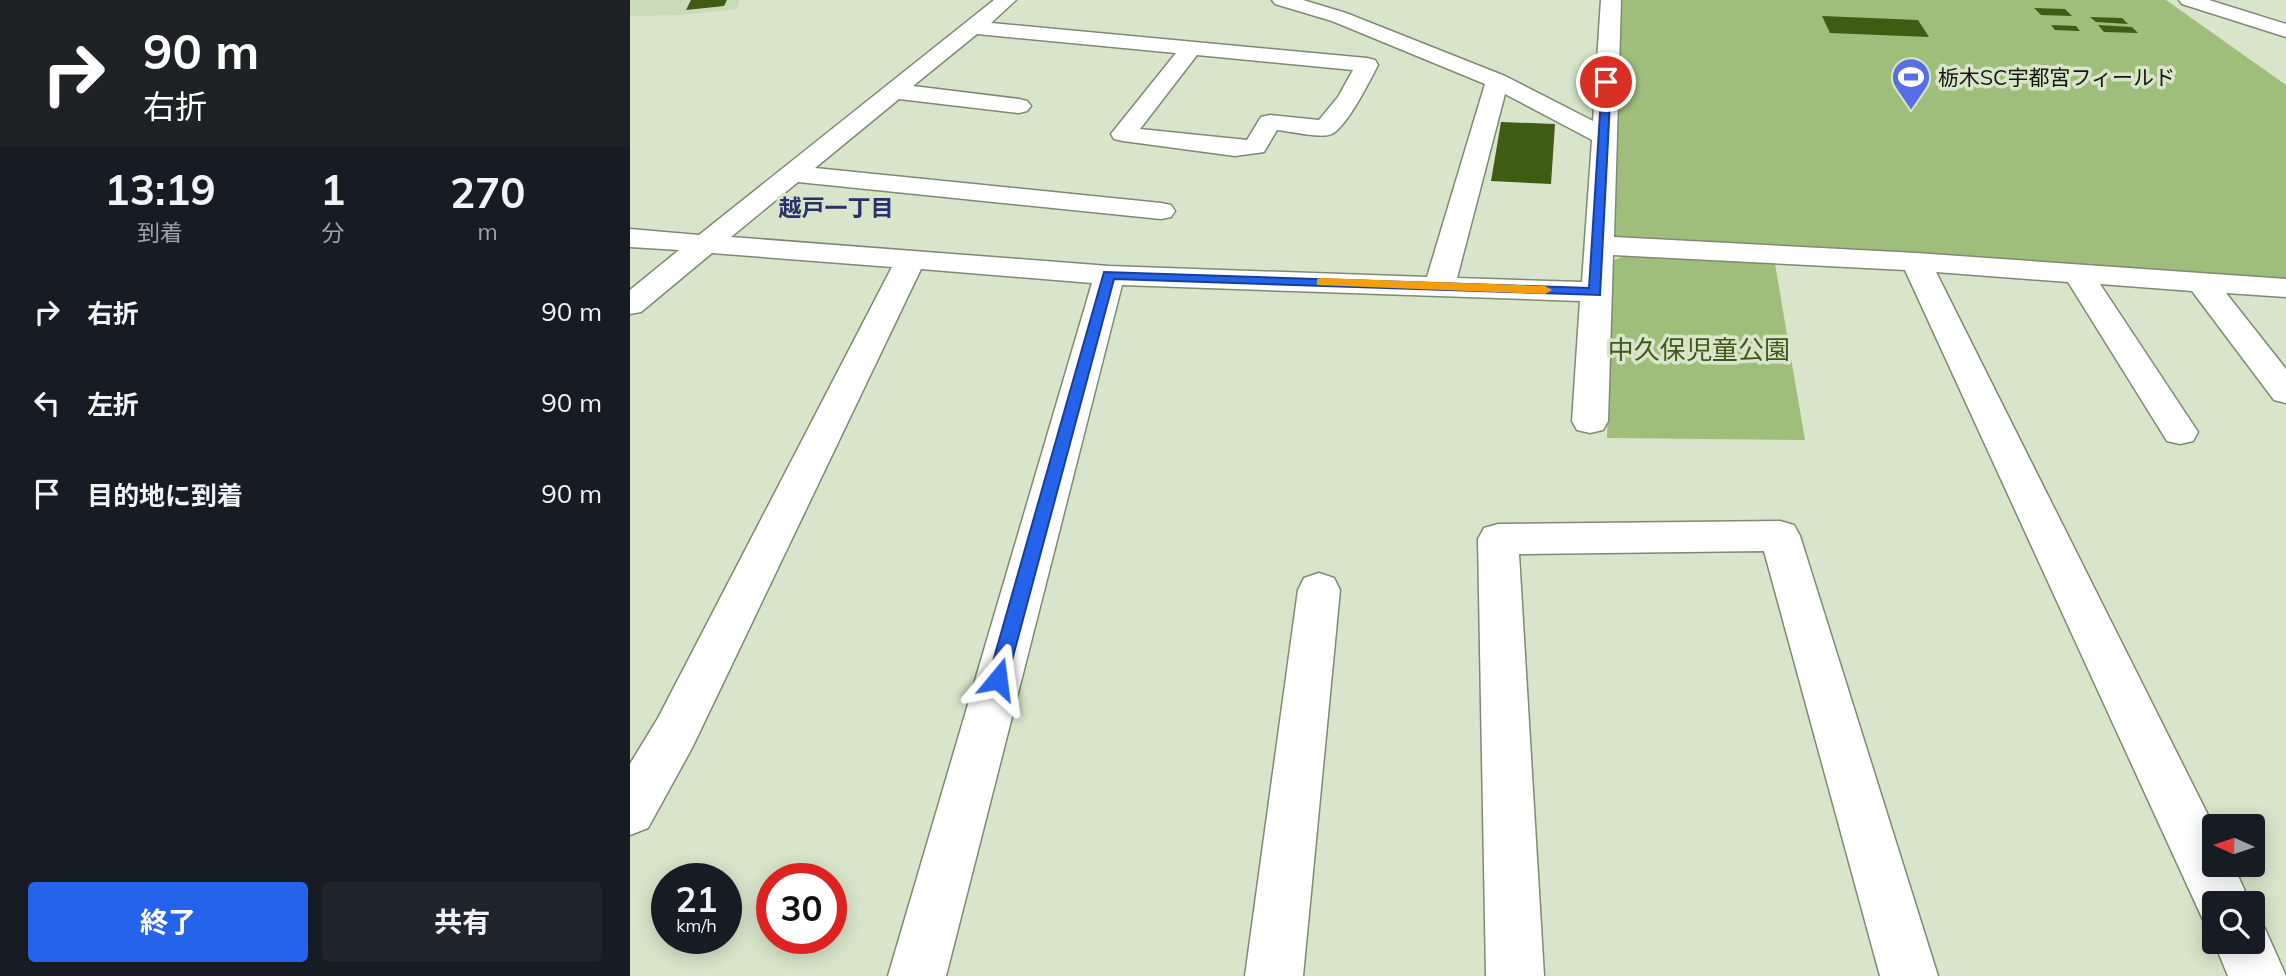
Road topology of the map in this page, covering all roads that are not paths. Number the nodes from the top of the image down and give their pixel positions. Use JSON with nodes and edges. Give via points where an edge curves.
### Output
{"nodes":[{"id":1,"x":1006,"y":0,"type":"edge"},
{"id":2,"x":1282,"y":0,"type":"edge"},
{"id":3,"x":1611,"y":0,"type":"edge"},
{"id":4,"x":2189,"y":0,"type":"edge"},
{"id":5,"x":972,"y":27,"type":"junction"},
{"id":6,"x":2286,"y":31,"type":"edge"},
{"id":7,"x":1386,"y":36,"type":"junction"},
{"id":8,"x":1191,"y":48,"type":"junction"},
{"id":9,"x":1367,"y":65,"type":"junction"},
{"id":10,"x":1497,"y":81,"type":"junction"},
{"id":11,"x":893,"y":91,"type":"junction"},
{"id":12,"x":1019,"y":106,"type":"dead end"},
{"id":13,"x":1604,"y":136,"type":"junction"},
{"id":14,"x":791,"y":173,"type":"junction"},
{"id":15,"x":1161,"y":211,"type":"dead end"},
{"id":16,"x":630,"y":238,"type":"edge"},
{"id":17,"x":702,"y":244,"type":"junction"},
{"id":18,"x":1597,"y":245,"type":"junction"},
{"id":19,"x":911,"y":260,"type":"junction"},
{"id":20,"x":1916,"y":262,"type":"junction"},
{"id":21,"x":2078,"y":273,"type":"junction"},
{"id":22,"x":1109,"y":275,"type":"junction"},
{"id":23,"x":2202,"y":282,"type":"junction"},
{"id":24,"x":1440,"y":286,"type":"junction"},
{"id":25,"x":2286,"y":288,"type":"edge"},
{"id":26,"x":1595,"y":292,"type":"junction"},
{"id":27,"x":630,"y":305,"type":"edge"},
{"id":28,"x":2286,"y":392,"type":"edge"},
{"id":29,"x":1590,"y":421,"type":"dead end"},
{"id":30,"x":2180,"y":432,"type":"dead end"},
{"id":31,"x":1319,"y":590,"type":"dead end"},
{"id":32,"x":630,"y":811,"type":"edge"},
{"id":33,"x":2217,"y":891,"type":"edge"},
{"id":34,"x":2248,"y":954,"type":"edge"},
{"id":35,"x":917,"y":976,"type":"edge"},
{"id":36,"x":1274,"y":976,"type":"edge"},
{"id":37,"x":1515,"y":976,"type":"edge"},
{"id":38,"x":1909,"y":976,"type":"edge"},
{"id":39,"x":2258,"y":976,"type":"edge"}],
"edges":[{"from":1,"to":5,"type":"street"},
{"from":2,"to":7,"type":"street"},
{"from":3,"to":13,"type":"street"},
{"from":4,"to":6,"type":"street"},
{"from":5,"to":8,"type":"street"},
{"from":5,"to":11,"type":"street"},
{"from":7,"to":9,"type":"street"},
{"from":7,"to":10,"type":"street"},
{"from":8,"to":9,"type":"street"},
{"from":8,"to":9,"type":"street","via":[[1123,134],[1235,148],[1255,147],[1270,122],[1325,128],[1348,100]]},
{"from":10,"to":13,"type":"street"},
{"from":10,"to":24,"type":"street"},
{"from":11,"to":12,"type":"street"},
{"from":11,"to":14,"type":"street"},
{"from":13,"to":18,"type":"street"},
{"from":14,"to":15,"type":"street"},
{"from":14,"to":17,"type":"street"},
{"from":16,"to":17,"type":"street"},
{"from":17,"to":19,"type":"street"},
{"from":17,"to":27,"type":"street"},
{"from":18,"to":20,"type":"street"},
{"from":18,"to":26,"type":"street"},
{"from":19,"to":22,"type":"street"},
{"from":19,"to":32,"type":"street","via":[[675,733]]},
{"from":20,"to":21,"type":"street"},
{"from":20,"to":33,"type":"street"},
{"from":21,"to":23,"type":"street"},
{"from":21,"to":30,"type":"street"},
{"from":22,"to":24,"type":"street"},
{"from":22,"to":35,"type":"street"},
{"from":23,"to":25,"type":"street"},
{"from":23,"to":28,"type":"street"},
{"from":24,"to":26,"type":"street"},
{"from":26,"to":29,"type":"street"},
{"from":31,"to":36,"type":"street"},
{"from":34,"to":39,"type":"street"},
{"from":37,"to":38,"type":"street","via":[[1498,540],[1780,536]]}]}
